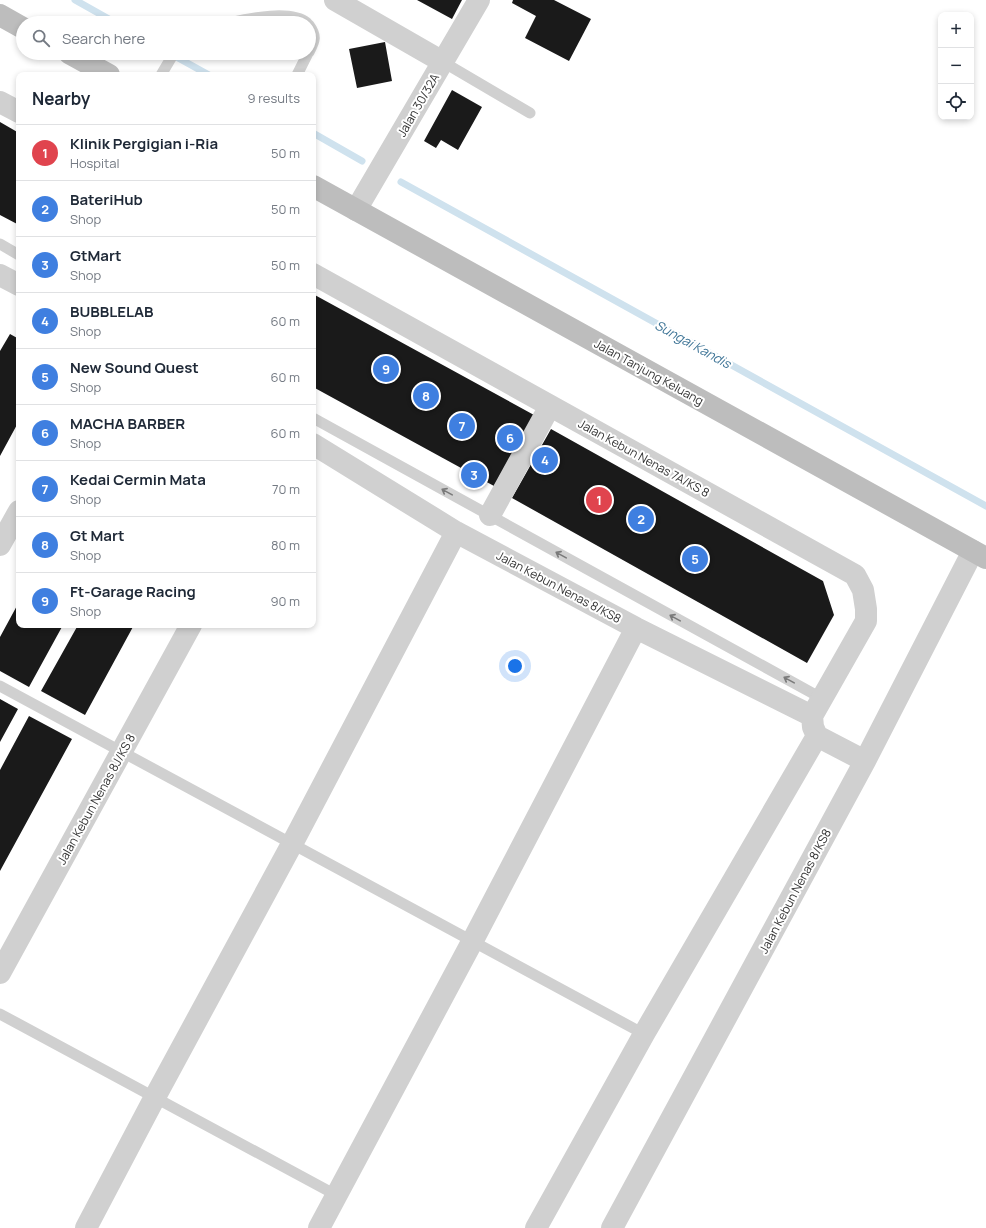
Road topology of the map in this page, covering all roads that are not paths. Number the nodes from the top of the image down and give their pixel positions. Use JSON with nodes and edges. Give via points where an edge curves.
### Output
{"nodes":[{"id":1,"x":335,"y":0,"type":"edge"},
{"id":2,"x":479,"y":0,"type":"edge"},
{"id":3,"x":0,"y":16,"type":"edge"},
{"id":4,"x":259,"y":16,"type":"edge"},
{"id":5,"x":293,"y":16,"type":"edge"},
{"id":6,"x":16,"y":24,"type":"edge"},
{"id":7,"x":82,"y":60,"type":"edge"},
{"id":8,"x":170,"y":60,"type":"edge"},
{"id":9,"x":305,"y":60,"type":"edge"},
{"id":10,"x":443,"y":62,"type":"junction"},
{"id":11,"x":104,"y":72,"type":"edge"},
{"id":12,"x":163,"y":72,"type":"edge"},
{"id":13,"x":299,"y":72,"type":"edge"},
{"id":14,"x":0,"y":102,"type":"edge"},
{"id":15,"x":16,"y":110,"type":"edge"},
{"id":16,"x":530,"y":113,"type":"dead end"},
{"id":17,"x":316,"y":188,"type":"edge"},
{"id":18,"x":356,"y":210,"type":"junction"},
{"id":19,"x":0,"y":244,"type":"edge"},
{"id":20,"x":16,"y":253,"type":"edge"},
{"id":21,"x":0,"y":275,"type":"edge"},
{"id":22,"x":316,"y":276,"type":"edge"},
{"id":23,"x":16,"y":283,"type":"edge"},
{"id":24,"x":550,"y":406,"type":"junction"},
{"id":25,"x":316,"y":420,"type":"edge"},
{"id":26,"x":316,"y":446,"type":"edge"},
{"id":27,"x":490,"y":515,"type":"junction"},
{"id":28,"x":16,"y":517,"type":"edge"},
{"id":29,"x":456,"y":532,"type":"junction"},
{"id":30,"x":0,"y":546,"type":"edge"},
{"id":31,"x":980,"y":554,"type":"edge"},
{"id":32,"x":189,"y":628,"type":"edge"},
{"id":33,"x":636,"y":628,"type":"junction"},
{"id":34,"x":0,"y":686,"type":"edge"},
{"id":35,"x":817,"y":717,"type":"junction"},
{"id":36,"x":122,"y":752,"type":"junction"},
{"id":37,"x":865,"y":761,"type":"junction"},
{"id":38,"x":292,"y":844,"type":"junction"},
{"id":39,"x":472,"y":942,"type":"junction"},
{"id":40,"x":0,"y":973,"type":"edge"},
{"id":41,"x":0,"y":1014,"type":"edge"},
{"id":42,"x":644,"y":1034,"type":"junction"},
{"id":43,"x":155,"y":1097,"type":"junction"},
{"id":44,"x":336,"y":1195,"type":"junction"},
{"id":45,"x":86,"y":1228,"type":"edge"},
{"id":46,"x":319,"y":1228,"type":"edge"},
{"id":47,"x":536,"y":1228,"type":"edge"},
{"id":48,"x":612,"y":1228,"type":"edge"}],
"edges":[{"from":1,"to":10,"type":"street"},
{"from":2,"to":10,"type":"street","name":"Jalan 30/32A"},
{"from":3,"to":6,"type":"main road"},
{"from":4,"to":5,"type":"lane"},
{"from":7,"to":11,"type":"main road"},
{"from":8,"to":12,"type":"lane"},
{"from":9,"to":13,"type":"lane"},
{"from":10,"to":16,"type":"lane"},
{"from":10,"to":18,"type":"street","name":"Jalan 30/32A"},
{"from":14,"to":15,"type":"street"},
{"from":17,"to":18,"type":"main road","name":"Jalan Tanjung Keluang"},
{"from":18,"to":31,"type":"main road","name":"Jalan Tanjung Keluang"},
{"from":19,"to":20,"type":"lane"},
{"from":21,"to":23,"type":"street"},
{"from":22,"to":24,"type":"street","name":"Jalan Kebun Nenas 7A/KS 8"},
{"from":24,"to":27,"type":"street"},
{"from":24,"to":35,"type":"street","name":"Jalan Kebun Nenas 7A/KS 8","via":[[855,575],[863,590],[866,621]]},
{"from":27,"to":25,"type":"lane","one_way":true},
{"from":26,"to":29,"type":"street","name":"Jalan Kebun Nenas 8/KS8"},
{"from":35,"to":27,"type":"lane","one_way":true},
{"from":28,"to":30,"type":"street"},
{"from":29,"to":33,"type":"street","name":"Jalan Kebun Nenas 8/KS8"},
{"from":29,"to":38,"type":"street"},
{"from":31,"to":37,"type":"street","name":"Jalan Kebun Nenas 8/KS8"},
{"from":32,"to":36,"type":"street","name":"Jalan Kebun Nenas 8J/KS 8"},
{"from":33,"to":35,"type":"street","name":"Jalan Kebun Nenas 8/KS8"},
{"from":33,"to":39,"type":"street"},
{"from":34,"to":36,"type":"lane"},
{"from":35,"to":37,"type":"street","name":"Jalan Kebun Nenas 8/KS8"},
{"from":35,"to":42,"type":"street","name":"Jalan Kebun Nenas 7A/KS 8"},
{"from":36,"to":38,"type":"lane"},
{"from":36,"to":40,"type":"street","name":"Jalan Kebun Nenas 8J/KS 8"},
{"from":37,"to":48,"type":"street","name":"Jalan Kebun Nenas 8/KS8"},
{"from":38,"to":39,"type":"lane"},
{"from":38,"to":43,"type":"street"},
{"from":39,"to":42,"type":"lane"},
{"from":39,"to":44,"type":"street"},
{"from":41,"to":43,"type":"lane"},
{"from":42,"to":47,"type":"street","name":"Jalan Kebun Nenas 7A/KS 8"},
{"from":43,"to":44,"type":"lane"},
{"from":43,"to":45,"type":"street"},
{"from":44,"to":46,"type":"street"}]}
